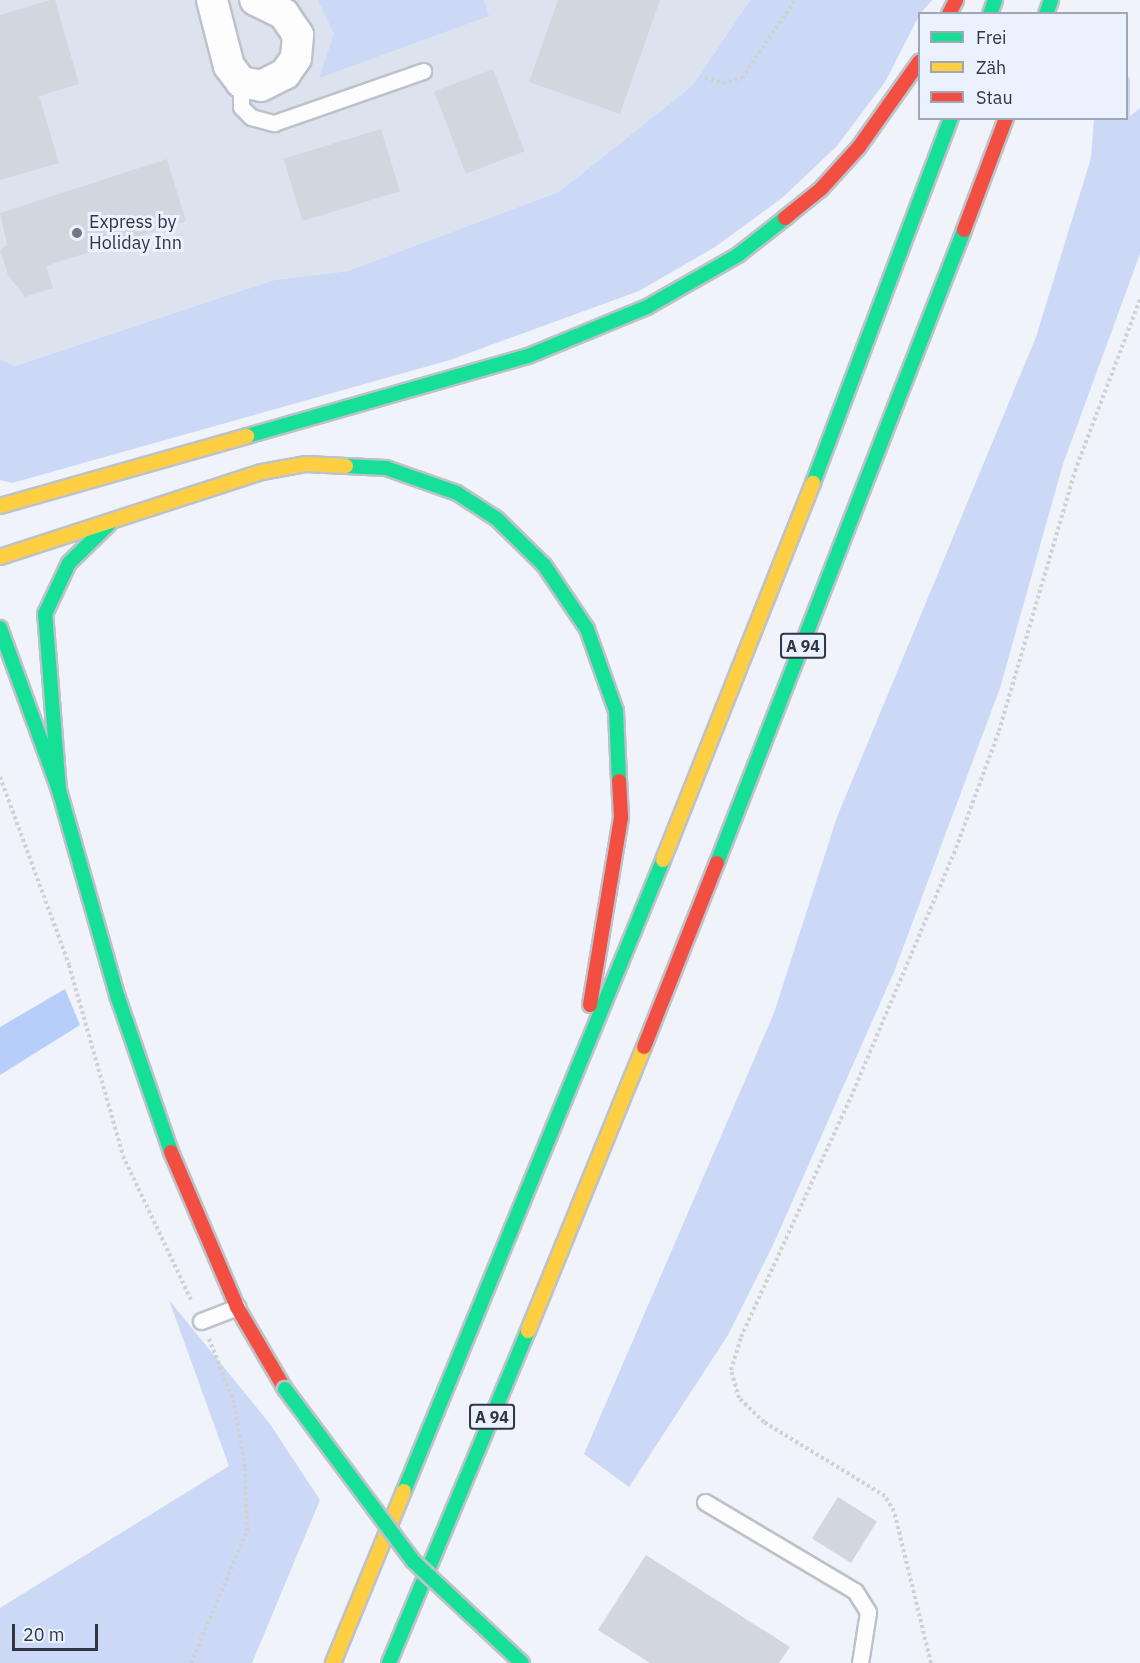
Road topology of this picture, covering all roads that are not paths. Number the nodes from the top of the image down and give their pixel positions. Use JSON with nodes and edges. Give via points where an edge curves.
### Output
{"nodes":[{"id":1,"x":212,"y":0,"type":"edge"},
{"id":2,"x":255,"y":0,"type":"edge"},
{"id":3,"x":918,"y":64,"type":"edge"},
{"id":4,"x":423,"y":71,"type":"dead end"},
{"id":5,"x":241,"y":82,"type":"junction"},
{"id":6,"x":950,"y":120,"type":"edge"},
{"id":7,"x":1005,"y":120,"type":"edge"},
{"id":8,"x":0,"y":507,"type":"edge"},
{"id":9,"x":118,"y":517,"type":"junction"},
{"id":10,"x":0,"y":557,"type":"edge"},
{"id":11,"x":0,"y":628,"type":"edge"},
{"id":12,"x":59,"y":790,"type":"junction"},
{"id":13,"x":580,"y":1068,"type":"junction"},
{"id":14,"x":237,"y":1307,"type":"junction"},
{"id":15,"x":201,"y":1321,"type":"road end"},
{"id":16,"x":705,"y":1502,"type":"dead end"},
{"id":17,"x":333,"y":1663,"type":"edge"},
{"id":18,"x":389,"y":1663,"type":"edge"},
{"id":19,"x":522,"y":1663,"type":"edge"},
{"id":20,"x":860,"y":1663,"type":"edge"}],
"edges":[{"from":1,"to":5,"type":"street","via":[[229,66]]},
{"from":2,"to":5,"type":"street","via":[[284,14],[298,35],[296,58],[285,74],[261,86]]},
{"from":3,"to":8,"type":"main road","via":[[859,147],[821,189],[738,255],[647,307],[528,356]]},
{"from":4,"to":5,"type":"lane","via":[[274,123],[251,117],[240,107]]},
{"from":6,"to":13,"type":"main road","number":"A 94","via":[[848,395]]},
{"from":7,"to":18,"type":"main road","number":"A 94","via":[[895,414],[595,1171]]},
{"from":9,"to":10,"type":"main road"},
{"from":9,"to":12,"type":"main road","via":[[69,563],[45,614]]},
{"from":9,"to":13,"type":"main road","via":[[262,472],[306,465],[386,468],[457,493],[497,519],[544,565],[587,629],[605,672],[616,711],[622,762],[621,817]]},
{"from":11,"to":12,"type":"main road"},
{"from":12,"to":14,"type":"main road","via":[[118,999],[175,1164]]},
{"from":13,"to":17,"type":"main road","number":"A 94"},
{"from":14,"to":15,"type":"lane"},
{"from":14,"to":19,"type":"main road","bridge":true,"via":[[285,1389],[413,1561]]},
{"from":16,"to":20,"type":"lane","via":[[855,1591],[868,1612]]}]}
